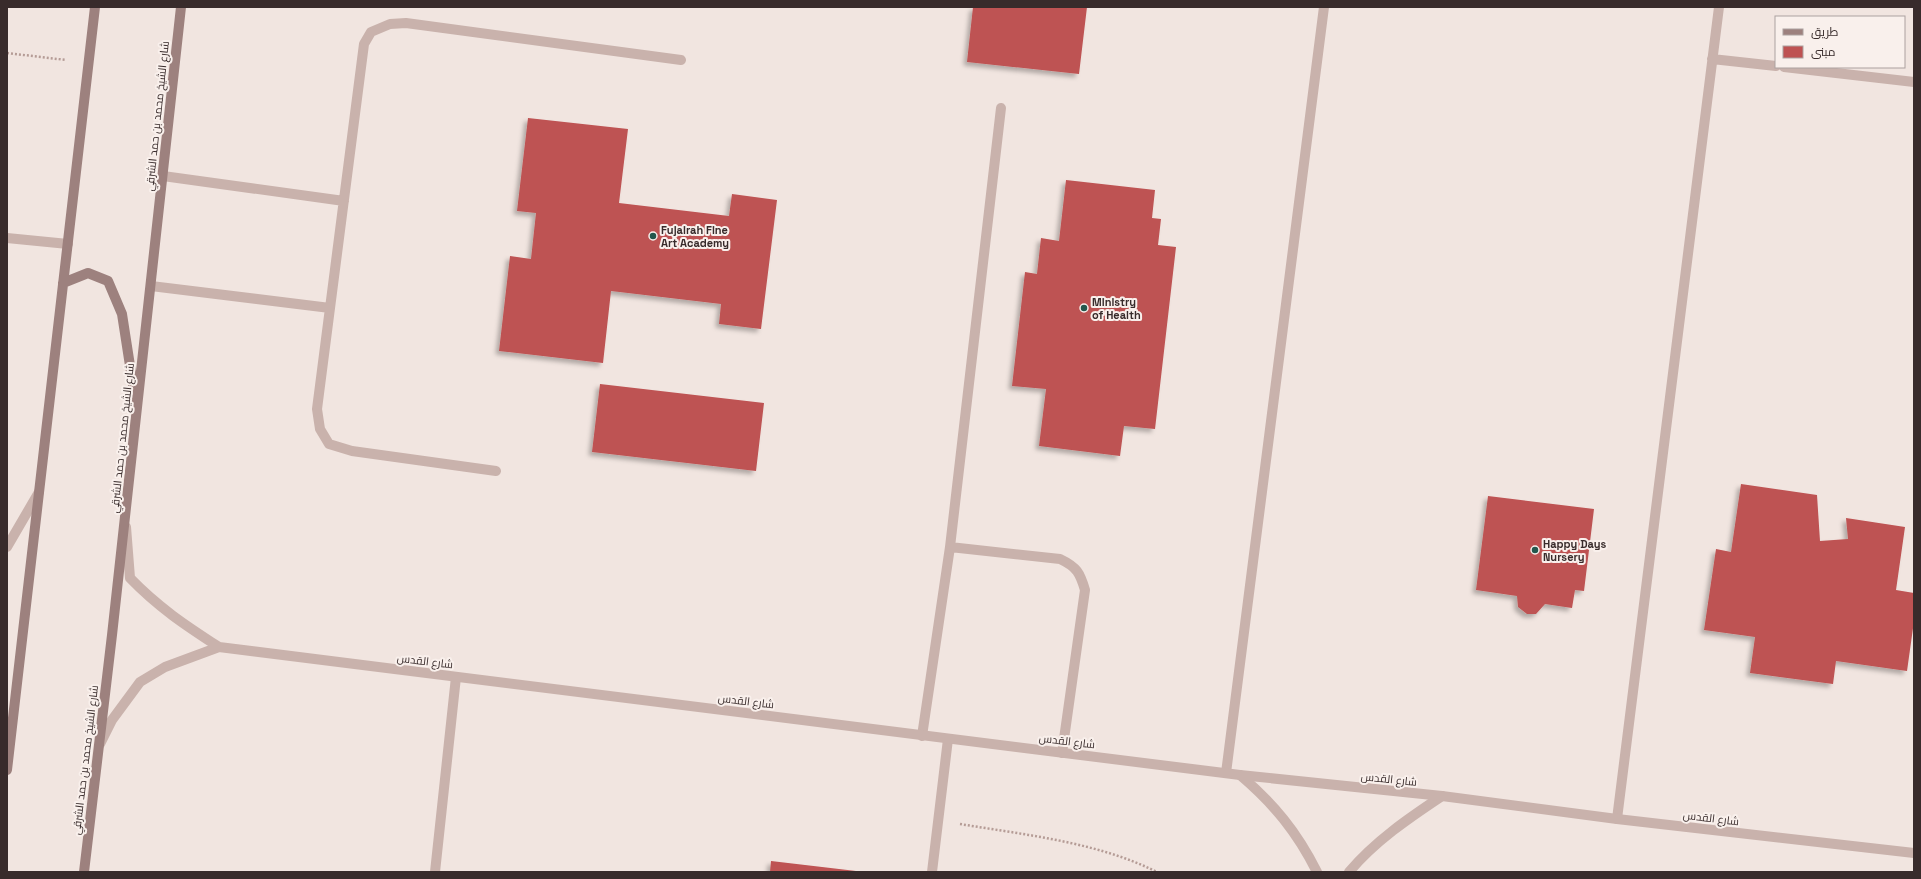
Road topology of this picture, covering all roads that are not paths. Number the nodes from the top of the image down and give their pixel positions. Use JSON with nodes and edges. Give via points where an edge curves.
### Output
{"nodes":[{"id":1,"x":95,"y":7,"type":"edge"},
{"id":2,"x":181,"y":7,"type":"edge"},
{"id":3,"x":1324,"y":7,"type":"edge"},
{"id":4,"x":1719,"y":7,"type":"edge"},
{"id":5,"x":1712,"y":59,"type":"junction"},
{"id":6,"x":682,"y":60,"type":"dead end"},
{"id":7,"x":1775,"y":66,"type":"edge"},
{"id":8,"x":1793,"y":68,"type":"edge"},
{"id":9,"x":1914,"y":82,"type":"edge"},
{"id":10,"x":1001,"y":108,"type":"dead end"},
{"id":11,"x":163,"y":176,"type":"junction"},
{"id":12,"x":344,"y":201,"type":"junction"},
{"id":13,"x":7,"y":238,"type":"edge"},
{"id":14,"x":68,"y":244,"type":"junction"},
{"id":15,"x":63,"y":283,"type":"junction"},
{"id":16,"x":151,"y":286,"type":"junction"},
{"id":17,"x":330,"y":308,"type":"junction"},
{"id":18,"x":137,"y":412,"type":"junction"},
{"id":19,"x":496,"y":471,"type":"dead end"},
{"id":20,"x":39,"y":492,"type":"junction"},
{"id":21,"x":126,"y":515,"type":"junction"},
{"id":22,"x":950,"y":546,"type":"junction"},
{"id":23,"x":7,"y":547,"type":"edge"},
{"id":24,"x":219,"y":647,"type":"junction"},
{"id":25,"x":456,"y":677,"type":"junction"},
{"id":26,"x":922,"y":736,"type":"junction"},
{"id":27,"x":948,"y":739,"type":"junction"},
{"id":28,"x":8,"y":746,"type":"edge"},
{"id":29,"x":99,"y":746,"type":"junction"},
{"id":30,"x":1062,"y":753,"type":"junction"},
{"id":31,"x":7,"y":770,"type":"edge"},
{"id":32,"x":1226,"y":773,"type":"junction"},
{"id":33,"x":1240,"y":775,"type":"junction"},
{"id":34,"x":1442,"y":796,"type":"junction"},
{"id":35,"x":1617,"y":819,"type":"junction"},
{"id":36,"x":1914,"y":853,"type":"edge"},
{"id":37,"x":84,"y":872,"type":"edge"},
{"id":38,"x":435,"y":872,"type":"edge"},
{"id":39,"x":932,"y":872,"type":"edge"},
{"id":40,"x":1316,"y":872,"type":"edge"},
{"id":41,"x":1349,"y":872,"type":"edge"}],
"edges":[{"from":1,"to":14,"type":"main road"},
{"from":2,"to":11,"type":"main road","name":"شارع الشيخ محمد بن حمد الشرقي"},
{"from":3,"to":32,"type":"street"},
{"from":4,"to":5,"type":"street"},
{"from":5,"to":7,"type":"street"},
{"from":5,"to":35,"type":"street"},
{"from":6,"to":12,"type":"street","via":[[406,23],[390,24],[371,32],[364,44]]},
{"from":8,"to":9,"type":"street"},
{"from":10,"to":22,"type":"street"},
{"from":11,"to":12,"type":"street"},
{"from":11,"to":16,"type":"main road","name":"شارع الشيخ محمد بن حمد الشرقي"},
{"from":12,"to":17,"type":"street"},
{"from":13,"to":14,"type":"street"},
{"from":14,"to":15,"type":"main road"},
{"from":15,"to":18,"type":"main road","via":[[88,273],[108,281],[122,314]]},
{"from":15,"to":20,"type":"main road"},
{"from":16,"to":17,"type":"street"},
{"from":16,"to":18,"type":"main road","name":"شارع الشيخ محمد بن حمد الشرقي"},
{"from":17,"to":19,"type":"street","via":[[317,409],[320,429],[329,444],[352,451]]},
{"from":18,"to":21,"type":"main road","name":"شارع الشيخ محمد بن حمد الشرقي"},
{"from":20,"to":23,"type":"street"},
{"from":20,"to":28,"type":"main road"},
{"from":21,"to":24,"type":"street","name":"شارع القدس","via":[[130,578],[178,621]]},
{"from":21,"to":29,"type":"main road","name":"شارع الشيخ محمد بن حمد الشرقي"},
{"from":22,"to":26,"type":"street"},
{"from":22,"to":30,"type":"street","via":[[1060,559],[1074,565],[1082,578],[1085,590]]},
{"from":24,"to":25,"type":"street","name":"شارع القدس"},
{"from":24,"to":29,"type":"street","name":"شارع القدس","via":[[165,667],[140,682],[112,720]]},
{"from":25,"to":26,"type":"street","name":"شارع القدس"},
{"from":25,"to":38,"type":"street"},
{"from":26,"to":27,"type":"street","name":"شارع القدس"},
{"from":27,"to":30,"type":"street","name":"شارع القدس"},
{"from":27,"to":39,"type":"street"},
{"from":28,"to":31,"type":"main road"},
{"from":29,"to":37,"type":"main road","name":"شارع الشيخ محمد بن حمد الشرقي"},
{"from":30,"to":32,"type":"street","name":"شارع القدس"},
{"from":32,"to":33,"type":"street","name":"شارع القدس"},
{"from":33,"to":34,"type":"street","name":"شارع القدس"},
{"from":33,"to":40,"type":"street","via":[[1278,810]]},
{"from":34,"to":35,"type":"street","name":"شارع القدس"},
{"from":34,"to":41,"type":"street","via":[[1385,837]]},
{"from":35,"to":36,"type":"street","name":"شارع القدس"}]}
